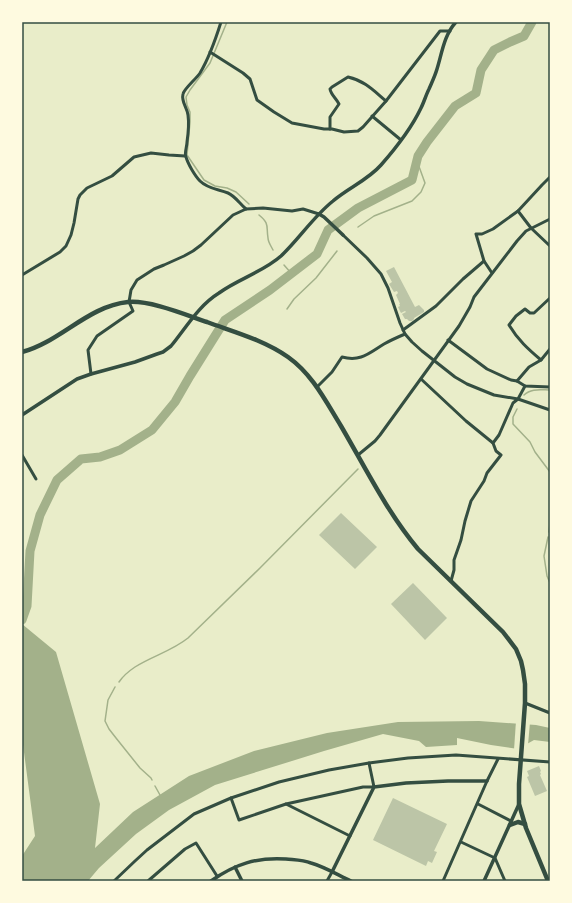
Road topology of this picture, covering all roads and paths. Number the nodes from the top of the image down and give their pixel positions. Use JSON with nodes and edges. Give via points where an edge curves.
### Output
{"nodes":[{"id":1,"x":222,"y":22,"type":"edge"},
{"id":2,"x":456,"y":22,"type":"edge"},
{"id":3,"x":450,"y":31,"type":"junction"},
{"id":4,"x":212,"y":53,"type":"junction"},
{"id":5,"x":386,"y":101,"type":"junction"},
{"id":6,"x":372,"y":116,"type":"junction"},
{"id":7,"x":330,"y":129,"type":"junction"},
{"id":8,"x":401,"y":140,"type":"junction"},
{"id":9,"x":185,"y":156,"type":"junction"},
{"id":10,"x":550,"y":178,"type":"edge"},
{"id":11,"x":246,"y":209,"type":"junction"},
{"id":12,"x":518,"y":211,"type":"junction"},
{"id":13,"x":319,"y":214,"type":"junction"},
{"id":14,"x":550,"y":219,"type":"edge"},
{"id":15,"x":531,"y":228,"type":"junction"},
{"id":16,"x":343,"y":235,"type":"joint"},
{"id":17,"x":550,"y":246,"type":"edge"},
{"id":18,"x":484,"y":261,"type":"junction"},
{"id":19,"x":492,"y":273,"type":"junction"},
{"id":20,"x":22,"y":276,"type":"edge"},
{"id":21,"x":550,"y":298,"type":"edge"},
{"id":22,"x":129,"y":302,"type":"junction"},
{"id":23,"x":193,"y":317,"type":"junction"},
{"id":24,"x":403,"y":330,"type":"junction"},
{"id":25,"x":404,"y":334,"type":"junction"},
{"id":26,"x":448,"y":340,"type":"junction"},
{"id":27,"x":550,"y":349,"type":"edge"},
{"id":28,"x":22,"y":352,"type":"edge"},
{"id":29,"x":542,"y":360,"type":"junction"},
{"id":30,"x":434,"y":361,"type":"junction"},
{"id":31,"x":91,"y":374,"type":"junction"},
{"id":32,"x":421,"y":379,"type":"junction"},
{"id":33,"x":517,"y":381,"type":"junction"},
{"id":34,"x":317,"y":386,"type":"junction"},
{"id":35,"x":525,"y":386,"type":"junction"},
{"id":36,"x":550,"y":387,"type":"edge"},
{"id":37,"x":518,"y":399,"type":"junction"},
{"id":38,"x":550,"y":410,"type":"edge"},
{"id":39,"x":22,"y":415,"type":"edge"},
{"id":40,"x":493,"y":443,"type":"junction"},
{"id":41,"x":22,"y":455,"type":"edge"},
{"id":42,"x":358,"y":455,"type":"junction"},
{"id":43,"x":36,"y":480,"type":"dead end"},
{"id":44,"x":451,"y":581,"type":"junction"},
{"id":45,"x":525,"y":704,"type":"junction"},
{"id":46,"x":550,"y":713,"type":"edge"},
{"id":47,"x":521,"y":757,"type":"junction"},
{"id":48,"x":498,"y":758,"type":"junction"},
{"id":49,"x":550,"y":762,"type":"edge"},
{"id":50,"x":370,"y":763,"type":"junction"},
{"id":51,"x":487,"y":781,"type":"junction"},
{"id":52,"x":374,"y":787,"type":"junction"},
{"id":53,"x":231,"y":798,"type":"junction"},
{"id":54,"x":286,"y":804,"type":"junction"},
{"id":55,"x":478,"y":804,"type":"junction"},
{"id":56,"x":518,"y":804,"type":"junction"},
{"id":57,"x":510,"y":823,"type":"junction"},
{"id":58,"x":525,"y":824,"type":"junction"},
{"id":59,"x":350,"y":836,"type":"junction"},
{"id":60,"x":461,"y":842,"type":"junction"},
{"id":61,"x":495,"y":858,"type":"junction"},
{"id":62,"x":235,"y":867,"type":"junction"},
{"id":63,"x":332,"y":872,"type":"junction"},
{"id":64,"x":217,"y":876,"type":"junction"},
{"id":65,"x":114,"y":881,"type":"edge"},
{"id":66,"x":148,"y":881,"type":"edge"},
{"id":67,"x":211,"y":881,"type":"edge"},
{"id":68,"x":242,"y":881,"type":"edge"},
{"id":69,"x":327,"y":881,"type":"edge"},
{"id":70,"x":351,"y":881,"type":"edge"},
{"id":71,"x":443,"y":881,"type":"edge"},
{"id":72,"x":484,"y":881,"type":"edge"},
{"id":73,"x":505,"y":881,"type":"edge"},
{"id":74,"x":548,"y":881,"type":"edge"}],
"edges":[{"from":1,"to":4,"type":"street"},
{"from":2,"to":3,"type":"street"},
{"from":3,"to":5,"type":"street","via":[[440,31]]},
{"from":3,"to":8,"type":"street","via":[[422,107]]},
{"from":4,"to":7,"type":"street","via":[[250,79],[257,100],[274,112],[292,123]]},
{"from":4,"to":9,"type":"street","via":[[182,96],[188,115]]},
{"from":5,"to":6,"type":"street"},
{"from":5,"to":7,"type":"street","via":[[368,85],[348,77],[330,90],[339,104],[330,118]]},
{"from":6,"to":7,"type":"street","via":[[358,131]]},
{"from":6,"to":8,"type":"street"},
{"from":8,"to":13,"type":"street","via":[[379,167]]},
{"from":9,"to":11,"type":"street","via":[[198,179],[212,189],[230,194]]},
{"from":9,"to":20,"type":"street","via":[[151,153],[134,157],[112,176],[87,188],[78,199],[71,236],[66,246]]},
{"from":10,"to":12,"type":"street"},
{"from":11,"to":13,"type":"street","via":[[303,209]]},
{"from":11,"to":22,"type":"street","via":[[233,215],[193,251],[137,280],[131,290]]},
{"from":12,"to":15,"type":"street"},
{"from":12,"to":18,"type":"street","via":[[493,229],[476,234]]},
{"from":13,"to":16,"type":"street"},
{"from":13,"to":23,"type":"street","via":[[280,256],[219,292]]},
{"from":14,"to":15,"type":"street"},
{"from":15,"to":17,"type":"street"},
{"from":15,"to":19,"type":"street","via":[[526,230]]},
{"from":16,"to":24,"type":"street","via":[[381,274]]},
{"from":18,"to":19,"type":"street"},
{"from":18,"to":24,"type":"street","via":[[436,306]]},
{"from":19,"to":26,"type":"street"},
{"from":21,"to":29,"type":"street","via":[[534,313],[525,309],[509,325],[516,337]]},
{"from":22,"to":23,"type":"main road","via":[[146,303]]},
{"from":22,"to":28,"type":"main road","via":[[100,310],[48,341]]},
{"from":22,"to":31,"type":"street","via":[[132,311],[97,336],[88,350]]},
{"from":23,"to":31,"type":"street","via":[[163,352]]},
{"from":23,"to":34,"type":"main road","via":[[274,348],[300,366]]},
{"from":24,"to":25,"type":"street"},
{"from":25,"to":30,"type":"street"},
{"from":25,"to":34,"type":"street","via":[[368,355],[351,359],[342,357],[332,372]]},
{"from":26,"to":30,"type":"street"},
{"from":26,"to":33,"type":"street","via":[[487,369]]},
{"from":27,"to":29,"type":"street"},
{"from":29,"to":33,"type":"street","via":[[529,367]]},
{"from":30,"to":32,"type":"street"},
{"from":30,"to":37,"type":"street","via":[[467,384],[494,395]]},
{"from":31,"to":39,"type":"street","via":[[77,379]]},
{"from":32,"to":40,"type":"street","via":[[466,422]]},
{"from":32,"to":42,"type":"street","via":[[380,435]]},
{"from":33,"to":35,"type":"street"},
{"from":34,"to":42,"type":"main road"},
{"from":35,"to":36,"type":"street"},
{"from":35,"to":37,"type":"street"},
{"from":37,"to":38,"type":"street"},
{"from":37,"to":40,"type":"street","via":[[513,403]]},
{"from":40,"to":44,"type":"street","via":[[501,455],[487,473],[472,500],[454,560]]},
{"from":41,"to":43,"type":"street"},
{"from":42,"to":44,"type":"main road","via":[[398,524],[418,549]]},
{"from":44,"to":45,"type":"main road","via":[[503,632],[516,649],[523,670]]},
{"from":45,"to":46,"type":"street"},
{"from":45,"to":47,"type":"main road"},
{"from":47,"to":48,"type":"street"},
{"from":47,"to":49,"type":"street"},
{"from":47,"to":56,"type":"main road"},
{"from":48,"to":50,"type":"street","via":[[456,755]]},
{"from":48,"to":51,"type":"street"},
{"from":50,"to":52,"type":"street"},
{"from":50,"to":53,"type":"street","via":[[299,777]]},
{"from":51,"to":52,"type":"street","via":[[413,782]]},
{"from":51,"to":55,"type":"street"},
{"from":52,"to":54,"type":"street","via":[[363,787]]},
{"from":52,"to":59,"type":"street"},
{"from":53,"to":54,"type":"street","via":[[239,820]]},
{"from":53,"to":65,"type":"street","via":[[194,814],[147,850]]},
{"from":54,"to":59,"type":"street"},
{"from":55,"to":57,"type":"street"},
{"from":55,"to":60,"type":"street"},
{"from":56,"to":57,"type":"street"},
{"from":56,"to":58,"type":"main road"},
{"from":57,"to":58,"type":"main road"},
{"from":57,"to":61,"type":"street"},
{"from":58,"to":74,"type":"main road"},
{"from":59,"to":63,"type":"street"},
{"from":60,"to":61,"type":"street"},
{"from":60,"to":71,"type":"street"},
{"from":61,"to":72,"type":"street"},
{"from":61,"to":73,"type":"street"},
{"from":62,"to":63,"type":"street","via":[[269,858],[311,863]]},
{"from":62,"to":64,"type":"street"},
{"from":62,"to":68,"type":"street"},
{"from":63,"to":69,"type":"street"},
{"from":63,"to":70,"type":"street"},
{"from":64,"to":66,"type":"street","via":[[196,843],[185,849]]},
{"from":64,"to":67,"type":"street"}]}
